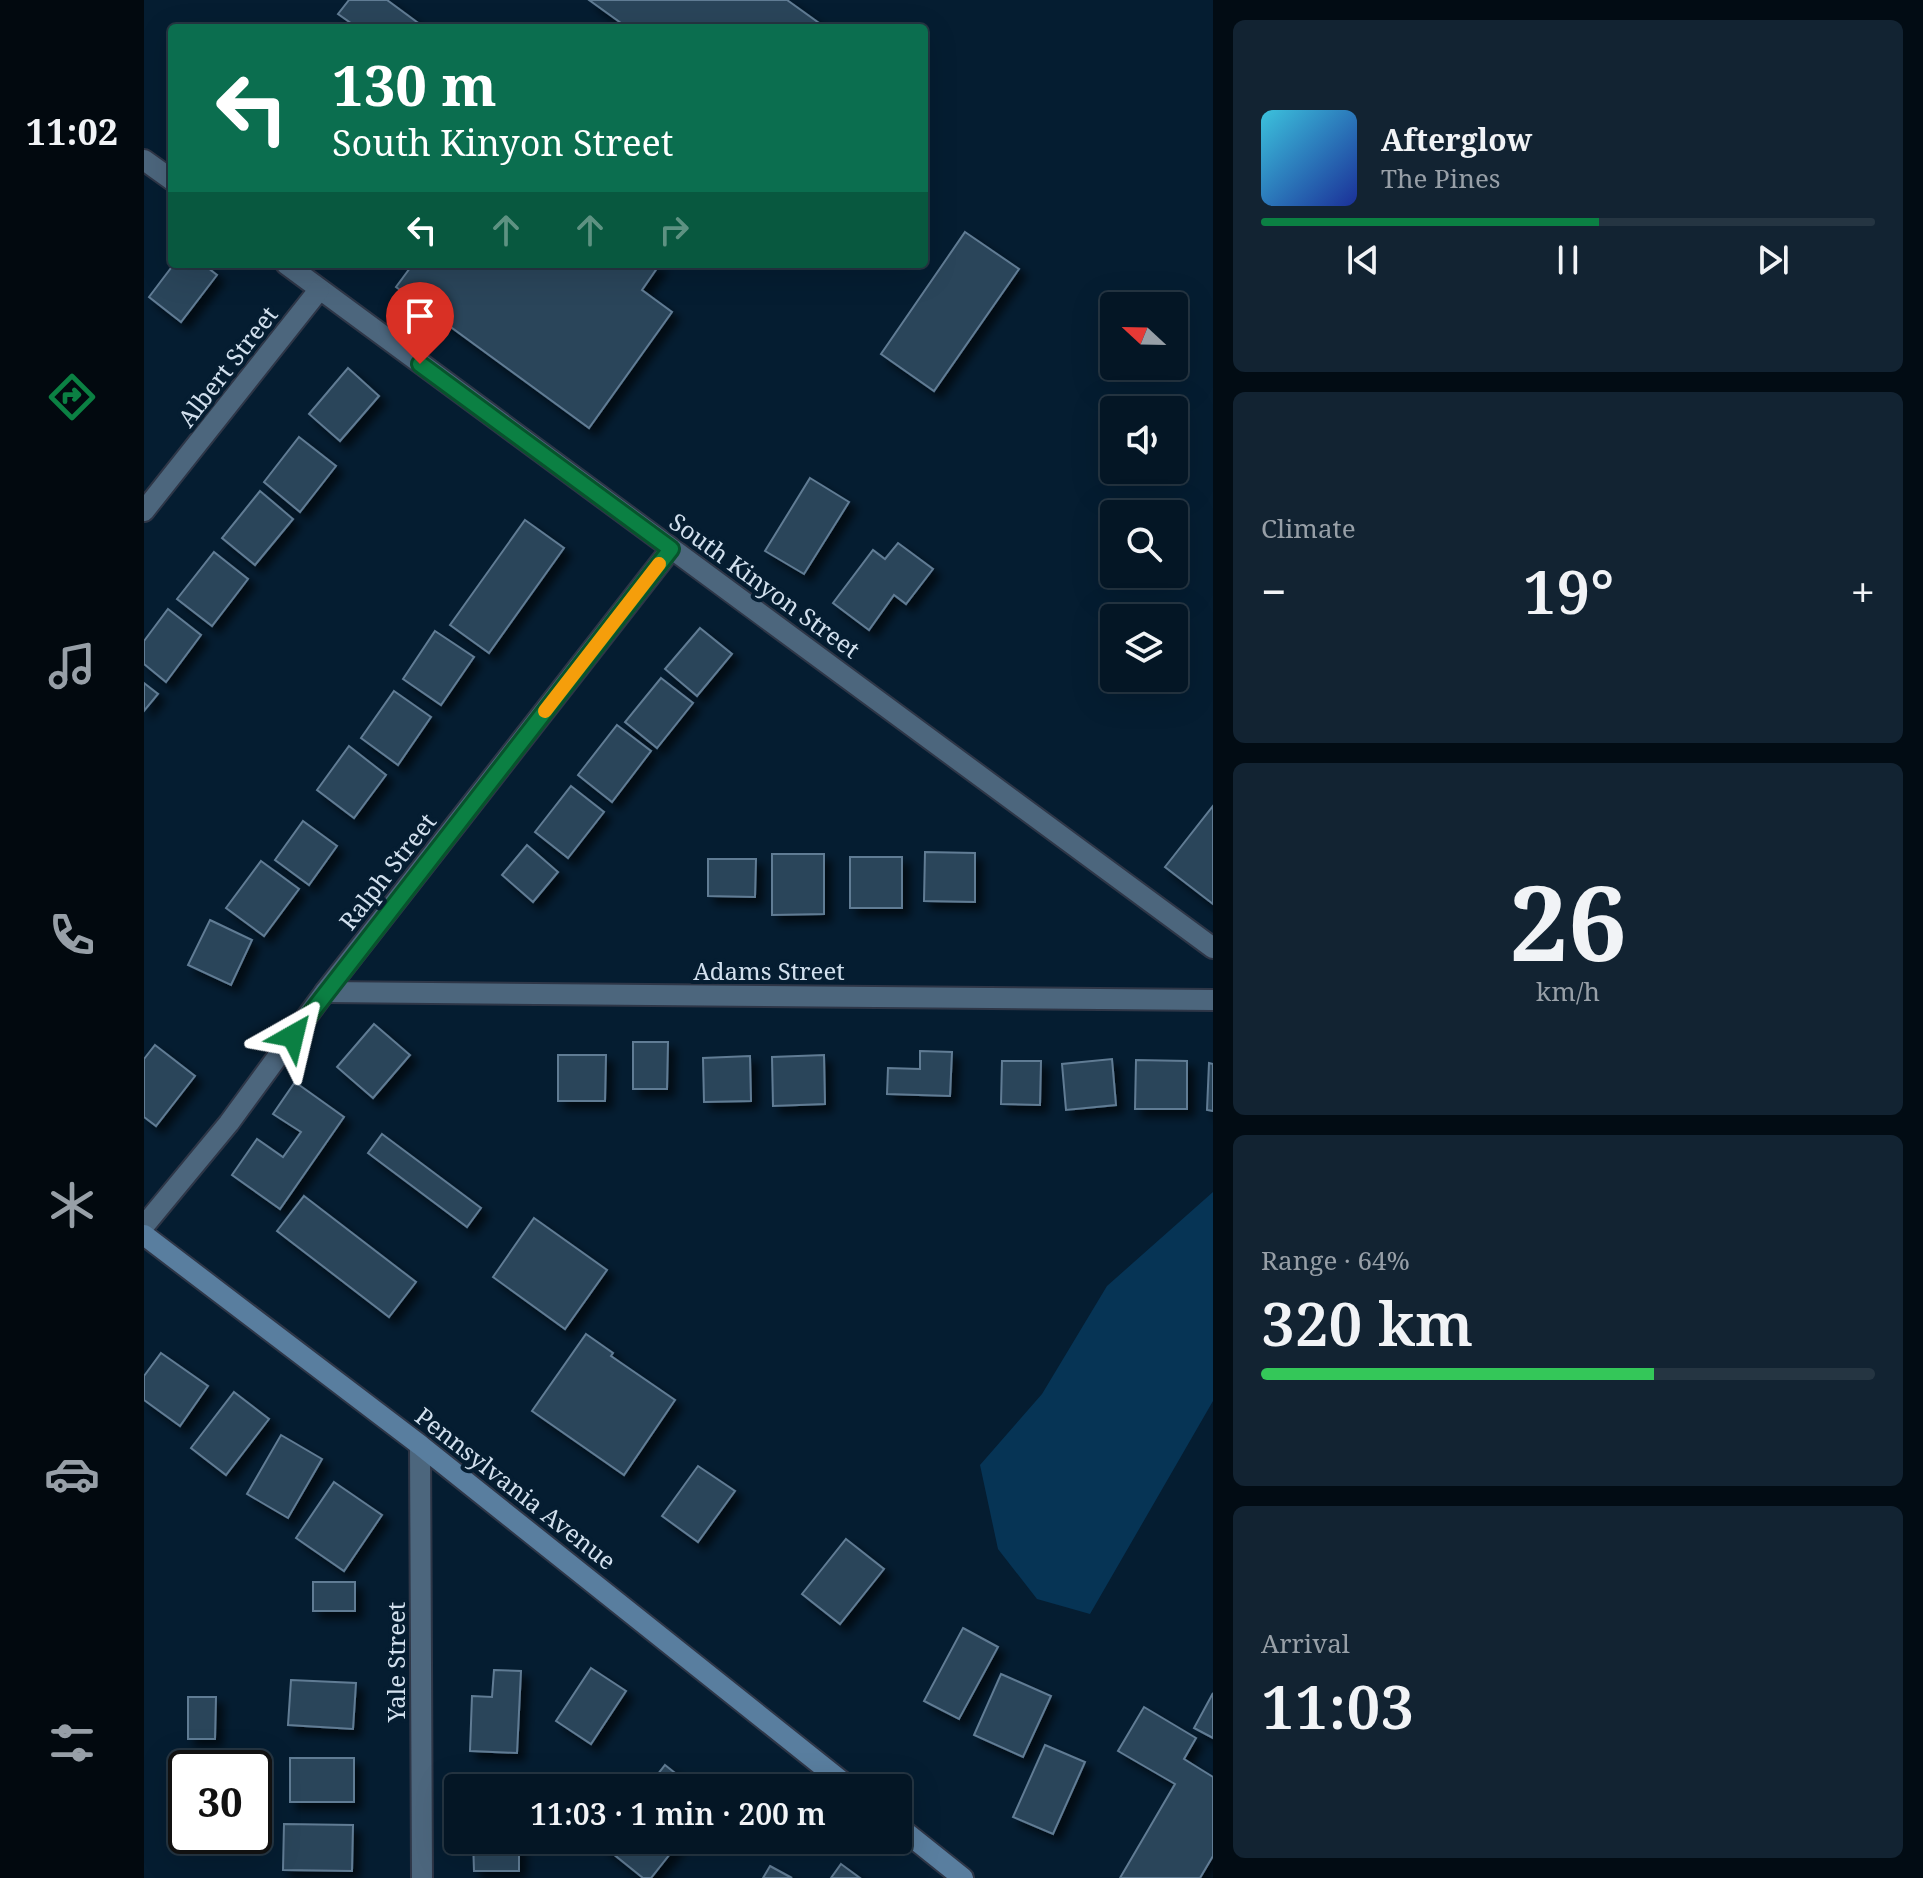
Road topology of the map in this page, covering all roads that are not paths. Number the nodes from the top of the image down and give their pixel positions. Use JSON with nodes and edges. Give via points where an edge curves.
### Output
{"nodes":[{"id":1,"x":144,"y":160,"type":"edge"},
{"id":2,"x":168,"y":177,"type":"edge"},
{"id":3,"x":291,"y":268,"type":"edge"},
{"id":4,"x":319,"y":290,"type":"junction"},
{"id":5,"x":144,"y":511,"type":"edge"},
{"id":6,"x":671,"y":549,"type":"junction"},
{"id":7,"x":1213,"y":948,"type":"edge"},
{"id":8,"x":325,"y":992,"type":"junction"},
{"id":9,"x":1213,"y":1000,"type":"edge"},
{"id":10,"x":144,"y":1226,"type":"edge"},
{"id":11,"x":144,"y":1235,"type":"edge"},
{"id":12,"x":420,"y":1445,"type":"junction"},
{"id":13,"x":832,"y":1774,"type":"edge"},
{"id":14,"x":912,"y":1837,"type":"edge"},
{"id":15,"x":422,"y":1878,"type":"edge"},
{"id":16,"x":963,"y":1878,"type":"edge"}],
"edges":[{"from":1,"to":2,"type":"street"},
{"from":3,"to":4,"type":"street","name":"South Kinyon Street"},
{"from":4,"to":5,"type":"street","name":"Albert Street"},
{"from":4,"to":6,"type":"street","name":"South Kinyon Street"},
{"from":6,"to":7,"type":"street","name":"South Kinyon Street"},
{"from":6,"to":8,"type":"street","name":"Ralph Street"},
{"from":8,"to":9,"type":"street","name":"Adams Street"},
{"from":8,"to":10,"type":"street","name":"Ralph Street","via":[[229,1123]]},
{"from":11,"to":12,"type":"main road","name":"Pennsylvania Avenue"},
{"from":12,"to":13,"type":"main road","name":"Pennsylvania Avenue"},
{"from":12,"to":15,"type":"street","name":"Yale Street"},
{"from":14,"to":16,"type":"main road"}]}
